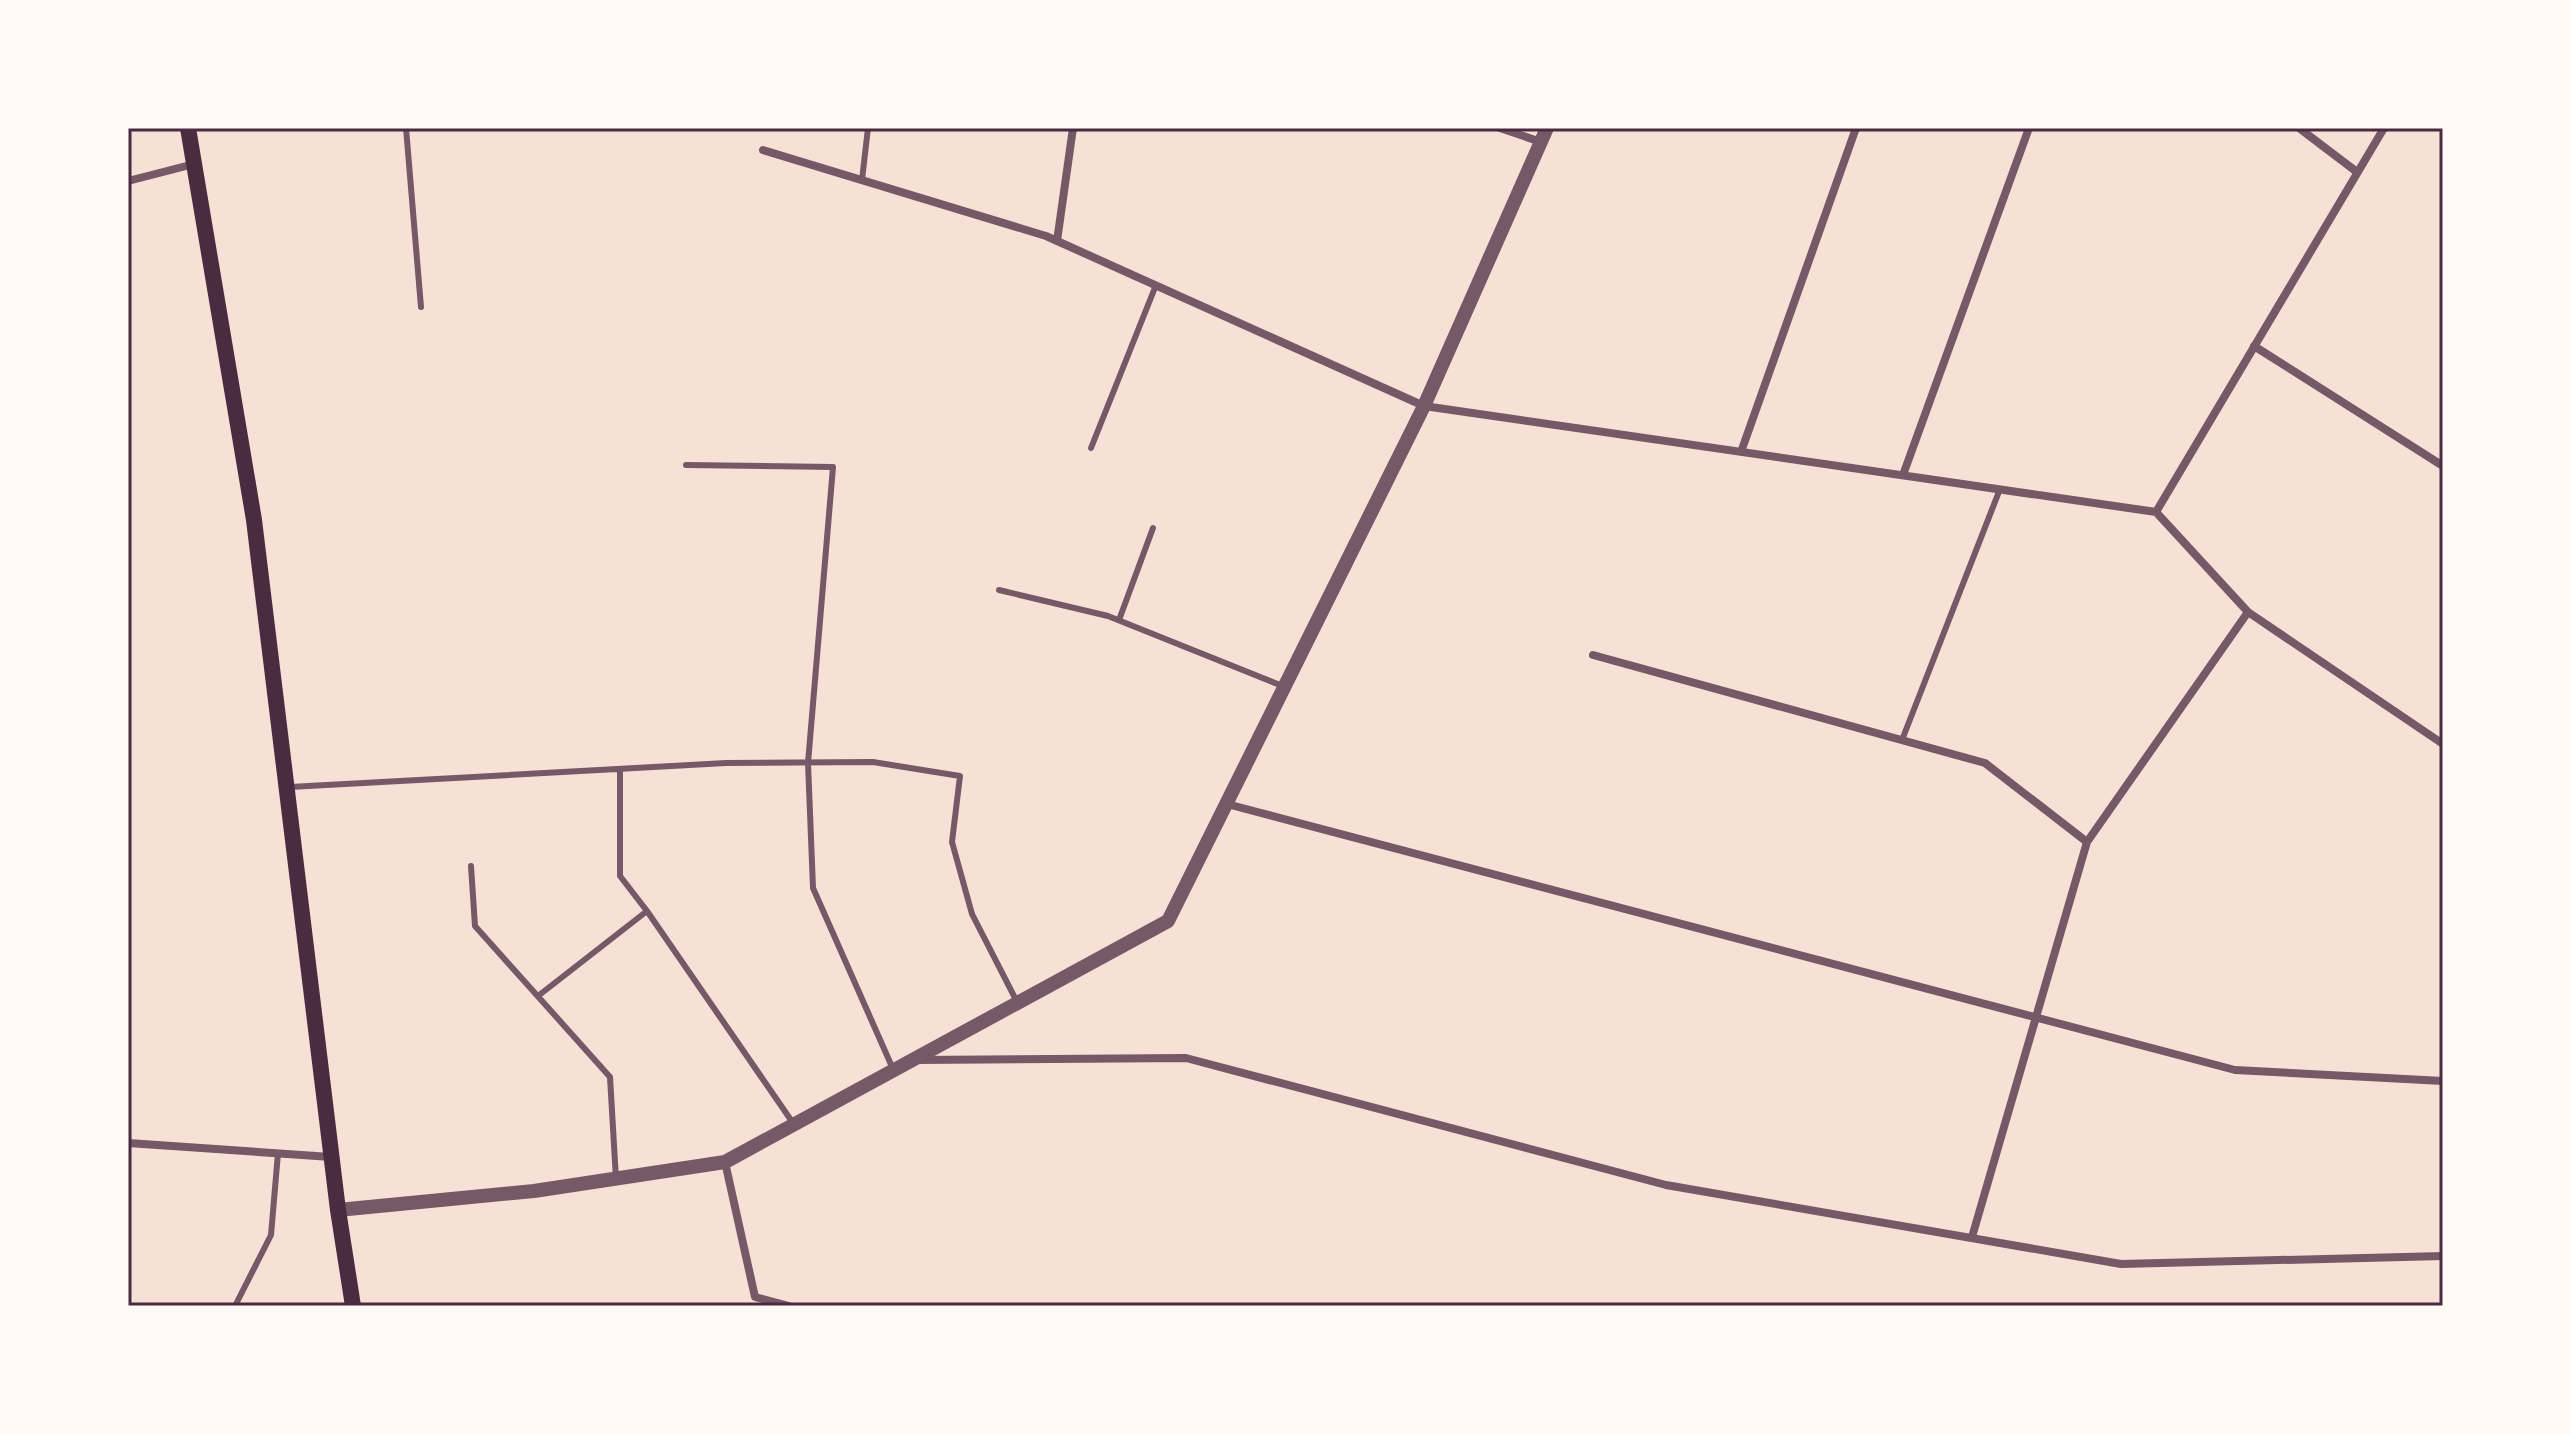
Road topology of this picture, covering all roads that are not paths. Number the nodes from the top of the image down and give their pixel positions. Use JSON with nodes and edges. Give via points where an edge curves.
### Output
{"nodes":[{"id":1,"x":188,"y":128,"type":"edge"},
{"id":2,"x":406,"y":128,"type":"edge"},
{"id":3,"x":868,"y":128,"type":"edge"},
{"id":4,"x":1073,"y":128,"type":"edge"},
{"id":5,"x":1500,"y":128,"type":"edge"},
{"id":6,"x":1856,"y":128,"type":"edge"},
{"id":7,"x":2029,"y":128,"type":"edge"},
{"id":8,"x":2299,"y":128,"type":"edge"},
{"id":9,"x":2384,"y":128,"type":"edge"},
{"id":10,"x":1544,"y":135,"type":"edge"},
{"id":11,"x":763,"y":150,"type":"dead end"},
{"id":12,"x":194,"y":164,"type":"junction"},
{"id":13,"x":2357,"y":172,"type":"junction"},
{"id":14,"x":862,"y":180,"type":"junction"},
{"id":15,"x":128,"y":181,"type":"edge"},
{"id":16,"x":1057,"y":241,"type":"junction"},
{"id":17,"x":1156,"y":285,"type":"junction"},
{"id":18,"x":421,"y":307,"type":"dead end"},
{"id":19,"x":2254,"y":346,"type":"junction"},
{"id":20,"x":1424,"y":406,"type":"junction"},
{"id":21,"x":1091,"y":448,"type":"dead end"},
{"id":22,"x":1741,"y":452,"type":"junction"},
{"id":23,"x":686,"y":465,"type":"dead end"},
{"id":24,"x":2443,"y":466,"type":"edge"},
{"id":25,"x":1903,"y":475,"type":"junction"},
{"id":26,"x":2000,"y":489,"type":"junction"},
{"id":27,"x":2156,"y":512,"type":"junction"},
{"id":28,"x":1153,"y":528,"type":"dead end"},
{"id":29,"x":999,"y":590,"type":"dead end"},
{"id":30,"x":2248,"y":612,"type":"junction"},
{"id":31,"x":1119,"y":620,"type":"junction"},
{"id":32,"x":1593,"y":655,"type":"dead end"},
{"id":33,"x":1285,"y":687,"type":"junction"},
{"id":34,"x":1902,"y":740,"type":"junction"},
{"id":35,"x":2443,"y":744,"type":"edge"},
{"id":36,"x":808,"y":763,"type":"junction"},
{"id":37,"x":620,"y":769,"type":"junction"},
{"id":38,"x":287,"y":787,"type":"junction"},
{"id":39,"x":1227,"y":804,"type":"junction"},
{"id":40,"x":2087,"y":842,"type":"junction"},
{"id":41,"x":471,"y":866,"type":"dead end"},
{"id":42,"x":647,"y":911,"type":"junction"},
{"id":43,"x":538,"y":996,"type":"junction"},
{"id":44,"x":1017,"y":1002,"type":"junction"},
{"id":45,"x":2037,"y":1018,"type":"junction"},
{"id":46,"x":908,"y":1060,"type":"junction"},
{"id":47,"x":893,"y":1069,"type":"junction"},
{"id":48,"x":2443,"y":1081,"type":"edge"},
{"id":49,"x":793,"y":1124,"type":"junction"},
{"id":50,"x":128,"y":1143,"type":"edge"},
{"id":51,"x":278,"y":1153,"type":"junction"},
{"id":52,"x":332,"y":1157,"type":"junction"},
{"id":53,"x":725,"y":1162,"type":"junction"},
{"id":54,"x":616,"y":1179,"type":"junction"},
{"id":55,"x":338,"y":1210,"type":"junction"},
{"id":56,"x":1972,"y":1237,"type":"junction"},
{"id":57,"x":2443,"y":1256,"type":"edge"},
{"id":58,"x":235,"y":1306,"type":"edge"},
{"id":59,"x":353,"y":1306,"type":"edge"},
{"id":60,"x":789,"y":1306,"type":"edge"}],
"edges":[{"from":1,"to":12,"type":"main road"},
{"from":2,"to":18,"type":"lane"},
{"from":3,"to":14,"type":"lane"},
{"from":4,"to":16,"type":"street"},
{"from":5,"to":10,"type":"street"},
{"from":6,"to":22,"type":"street"},
{"from":7,"to":25,"type":"street"},
{"from":8,"to":13,"type":"street"},
{"from":9,"to":13,"type":"street"},
{"from":10,"to":20,"type":"street"},
{"from":11,"to":14,"type":"street"},
{"from":12,"to":15,"type":"street"},
{"from":12,"to":38,"type":"main road","via":[[254,520]]},
{"from":13,"to":19,"type":"street"},
{"from":14,"to":16,"type":"street"},
{"from":16,"to":17,"type":"street"},
{"from":17,"to":20,"type":"street"},
{"from":17,"to":21,"type":"lane"},
{"from":19,"to":24,"type":"street"},
{"from":19,"to":27,"type":"street"},
{"from":20,"to":22,"type":"street"},
{"from":20,"to":33,"type":"street"},
{"from":22,"to":25,"type":"street"},
{"from":23,"to":36,"type":"lane","via":[[833,467]]},
{"from":25,"to":26,"type":"street"},
{"from":26,"to":27,"type":"street"},
{"from":26,"to":34,"type":"lane"},
{"from":27,"to":30,"type":"street"},
{"from":28,"to":31,"type":"lane"},
{"from":29,"to":31,"type":"lane"},
{"from":30,"to":35,"type":"street"},
{"from":30,"to":40,"type":"street"},
{"from":31,"to":33,"type":"lane"},
{"from":32,"to":34,"type":"street"},
{"from":33,"to":39,"type":"street"},
{"from":34,"to":40,"type":"street","via":[[1985,763]]},
{"from":36,"to":37,"type":"lane"},
{"from":36,"to":44,"type":"lane","via":[[873,762],[960,776],[952,842],[972,914]]},
{"from":36,"to":47,"type":"lane","via":[[813,888]]},
{"from":37,"to":38,"type":"lane"},
{"from":37,"to":42,"type":"lane","via":[[620,876]]},
{"from":38,"to":52,"type":"main road"},
{"from":39,"to":44,"type":"street","via":[[1168,921]]},
{"from":39,"to":45,"type":"street"},
{"from":40,"to":45,"type":"street"},
{"from":41,"to":43,"type":"lane","via":[[475,926]]},
{"from":42,"to":43,"type":"lane"},
{"from":42,"to":49,"type":"lane"},
{"from":43,"to":54,"type":"lane","via":[[610,1077]]},
{"from":44,"to":46,"type":"street"},
{"from":45,"to":48,"type":"street","via":[[2235,1070]]},
{"from":45,"to":56,"type":"street"},
{"from":46,"to":47,"type":"street"},
{"from":46,"to":56,"type":"street","via":[[1186,1058],[1666,1185]]},
{"from":47,"to":49,"type":"street"},
{"from":49,"to":53,"type":"street"},
{"from":50,"to":51,"type":"street"},
{"from":51,"to":52,"type":"street"},
{"from":51,"to":58,"type":"lane","via":[[271,1235]]},
{"from":52,"to":55,"type":"main road"},
{"from":53,"to":54,"type":"street"},
{"from":53,"to":60,"type":"street","via":[[755,1297]]},
{"from":54,"to":55,"type":"street"},
{"from":55,"to":59,"type":"main road"},
{"from":56,"to":57,"type":"street","via":[[2121,1264]]}]}
